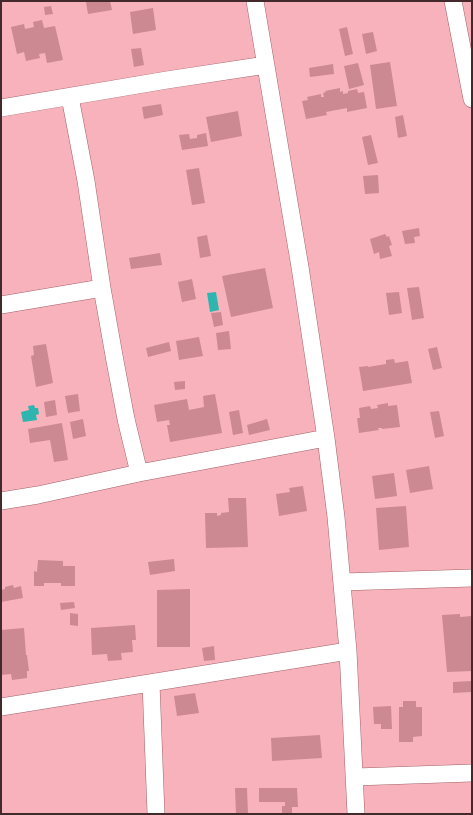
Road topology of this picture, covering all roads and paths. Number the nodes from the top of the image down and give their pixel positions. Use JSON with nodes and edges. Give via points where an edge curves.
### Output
{"nodes":[{"id":1,"x":255,"y":1,"type":"edge"},
{"id":2,"x":453,"y":1,"type":"edge"},
{"id":3,"x":466,"y":37,"type":"edge"},
{"id":4,"x":266,"y":65,"type":"junction"},
{"id":5,"x":70,"y":97,"type":"junction"},
{"id":6,"x":472,"y":99,"type":"edge"},
{"id":7,"x":1,"y":108,"type":"edge"},
{"id":8,"x":102,"y":288,"type":"junction"},
{"id":9,"x":1,"y":305,"type":"edge"},
{"id":10,"x":326,"y":438,"type":"junction"},
{"id":11,"x":139,"y":473,"type":"junction"},
{"id":12,"x":1,"y":501,"type":"edge"},
{"id":13,"x":472,"y":578,"type":"edge"},
{"id":14,"x":342,"y":582,"type":"junction"},
{"id":15,"x":348,"y":651,"type":"junction"},
{"id":16,"x":151,"y":683,"type":"junction"},
{"id":17,"x":1,"y":707,"type":"edge"},
{"id":18,"x":472,"y":773,"type":"edge"},
{"id":19,"x":355,"y":777,"type":"junction"},
{"id":20,"x":156,"y":814,"type":"edge"},
{"id":21,"x":356,"y":814,"type":"edge"}],
"edges":[{"from":1,"to":4,"type":"street"},
{"from":2,"to":3,"type":"street"},
{"from":3,"to":6,"type":"street"},
{"from":4,"to":5,"type":"street"},
{"from":4,"to":10,"type":"street"},
{"from":5,"to":7,"type":"street"},
{"from":5,"to":8,"type":"street"},
{"from":8,"to":9,"type":"street"},
{"from":8,"to":11,"type":"street","via":[[126,419]]},
{"from":10,"to":11,"type":"street"},
{"from":10,"to":14,"type":"street"},
{"from":11,"to":12,"type":"street"},
{"from":13,"to":14,"type":"street"},
{"from":14,"to":15,"type":"street"},
{"from":15,"to":16,"type":"street"},
{"from":15,"to":19,"type":"street"},
{"from":16,"to":17,"type":"street"},
{"from":16,"to":20,"type":"street"},
{"from":18,"to":19,"type":"street"},
{"from":19,"to":21,"type":"street"}]}
